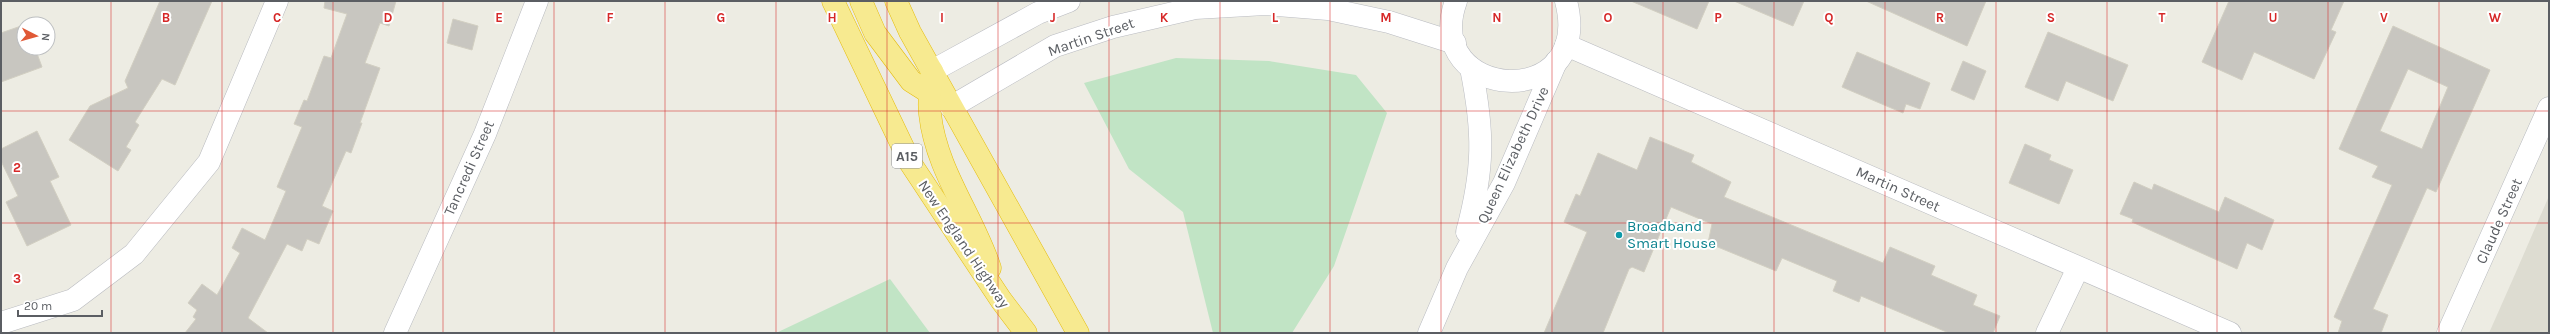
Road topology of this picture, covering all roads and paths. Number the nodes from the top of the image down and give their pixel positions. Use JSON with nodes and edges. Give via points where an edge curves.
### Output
{"nodes":[{"id":1,"x":277,"y":1,"type":"edge"},
{"id":2,"x":537,"y":1,"type":"edge"},
{"id":3,"x":833,"y":1,"type":"edge"},
{"id":4,"x":860,"y":1,"type":"edge"},
{"id":5,"x":896,"y":1,"type":"edge"},
{"id":6,"x":1069,"y":1,"type":"edge"},
{"id":7,"x":1456,"y":1,"type":"edge"},
{"id":8,"x":1194,"y":4,"type":"edge"},
{"id":9,"x":1569,"y":6,"type":"edge"},
{"id":10,"x":1455,"y":43,"type":"junction"},
{"id":11,"x":1561,"y":54,"type":"junction"},
{"id":12,"x":1471,"y":68,"type":"junction"},
{"id":13,"x":932,"y":71,"type":"junction"},
{"id":14,"x":931,"y":93,"type":"junction"},
{"id":15,"x":952,"y":106,"type":"junction"},
{"id":16,"x":2549,"y":108,"type":"edge"},
{"id":17,"x":1457,"y":268,"type":"junction"},
{"id":18,"x":2078,"y":268,"type":"junction"},
{"id":19,"x":1001,"y":300,"type":"junction"},
{"id":20,"x":1,"y":323,"type":"edge"},
{"id":21,"x":395,"y":333,"type":"edge"},
{"id":22,"x":1026,"y":333,"type":"edge"},
{"id":23,"x":1078,"y":333,"type":"edge"},
{"id":24,"x":1429,"y":333,"type":"edge"},
{"id":25,"x":2047,"y":333,"type":"edge"},
{"id":26,"x":2230,"y":333,"type":"edge"},
{"id":27,"x":2448,"y":333,"type":"edge"}],
"edges":[{"from":1,"to":20,"type":"street","via":[[209,162],[134,254],[73,300]]},
{"from":2,"to":21,"type":"street","name":"Tancredi Street","via":[[485,134]]},
{"from":3,"to":19,"type":"highway","name":"New England Highway","number":"A15","via":[[911,164]]},
{"from":4,"to":14,"type":"highway","via":[[875,33],[911,81]]},
{"from":5,"to":13,"type":"highway"},
{"from":6,"to":13,"type":"street","via":[[1038,13]]},
{"from":7,"to":10,"type":"street","via":[[1452,11]]},
{"from":8,"to":10,"type":"street","name":"Martin Street","via":[[1265,4],[1328,9],[1389,22]]},
{"from":8,"to":15,"type":"street","name":"Martin Street","via":[[1055,46]]},
{"from":9,"to":11,"type":"street","name":"Queen Elizabeth Drive","via":[[1570,31]]},
{"from":10,"to":12,"type":"street"},
{"from":11,"to":12,"type":"street","via":[[1537,76],[1515,83],[1499,82],[1484,77]]},
{"from":11,"to":17,"type":"street","name":"Queen Elizabeth Drive","via":[[1504,183]]},
{"from":11,"to":18,"type":"street","name":"Martin Street"},
{"from":12,"to":17,"type":"street","name":"Queen Elizabeth Drive","via":[[1481,136],[1481,173]]},
{"from":13,"to":14,"type":"highway"},
{"from":13,"to":15,"type":"highway"},
{"from":14,"to":15,"type":"highway"},
{"from":14,"to":19,"type":"highway","via":[[930,114],[942,165],[984,249]]},
{"from":15,"to":23,"type":"highway"},
{"from":16,"to":27,"type":"street","name":"Claude Street"},
{"from":17,"to":24,"type":"street","name":"Queen Elizabeth Drive"},
{"from":18,"to":25,"type":"street"},
{"from":18,"to":26,"type":"street","name":"Martin Street"},
{"from":19,"to":22,"type":"highway","name":"New England Highway","number":"A15"}]}
